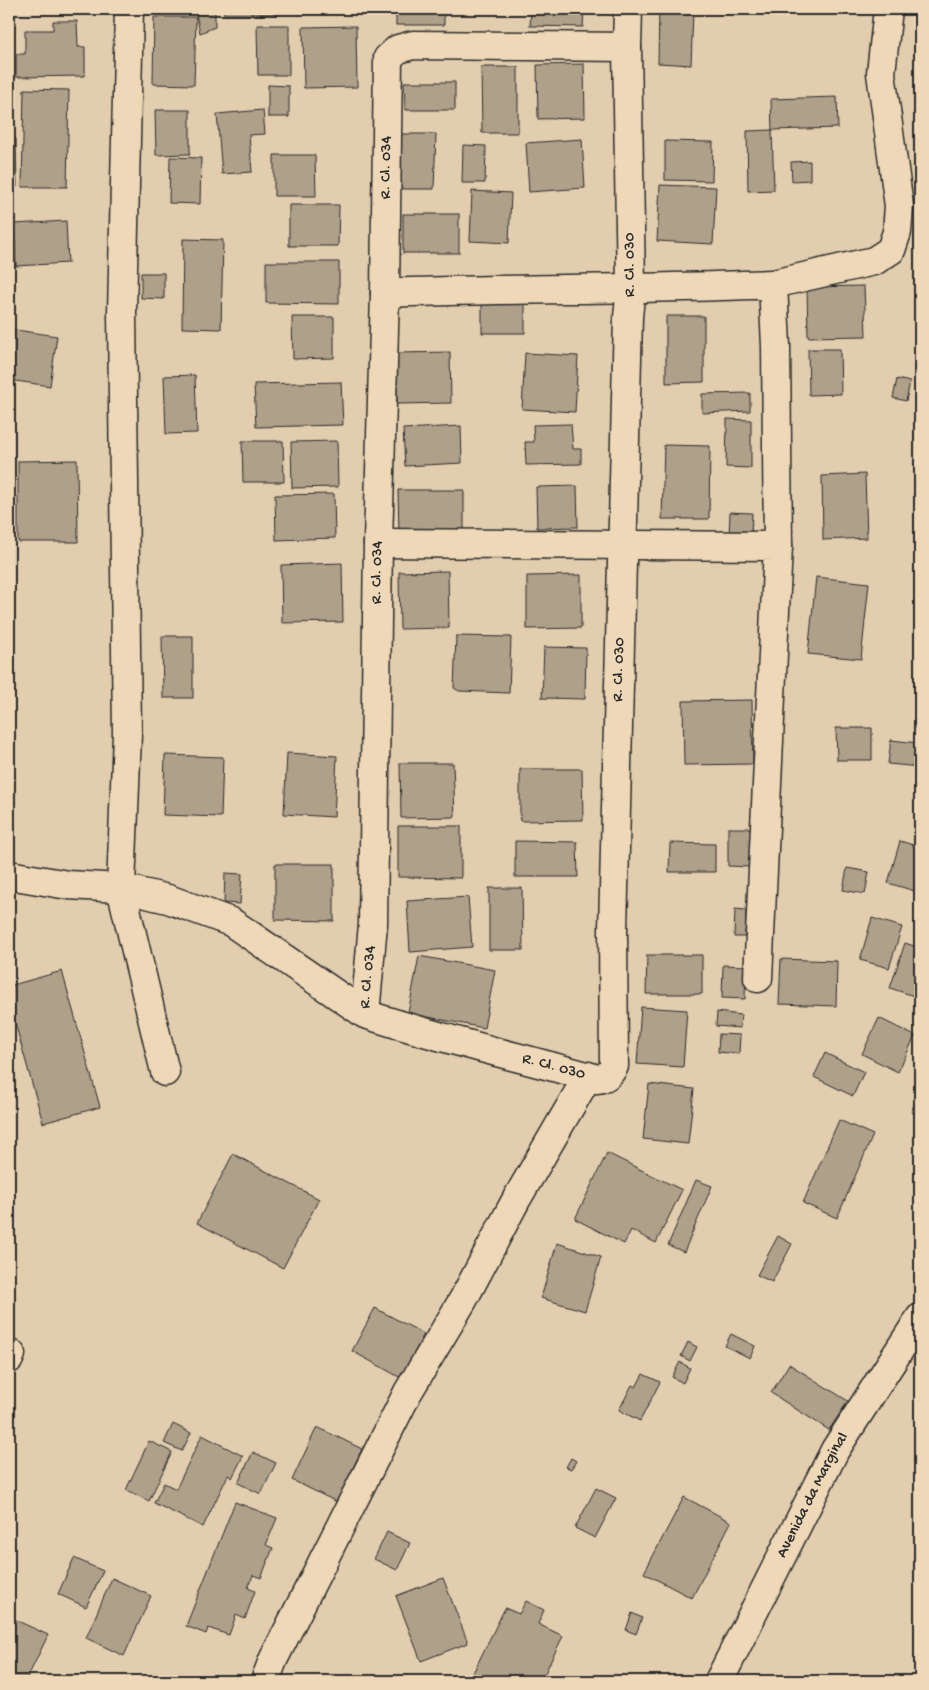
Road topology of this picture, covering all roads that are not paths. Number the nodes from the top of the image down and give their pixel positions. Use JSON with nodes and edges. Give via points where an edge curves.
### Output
{"nodes":[{"id":1,"x":128,"y":9,"type":"edge"},
{"id":2,"x":628,"y":9,"type":"edge"},
{"id":3,"x":888,"y":9,"type":"edge"},
{"id":4,"x":627,"y":47,"type":"junction"},
{"id":5,"x":773,"y":284,"type":"junction"},
{"id":6,"x":632,"y":287,"type":"junction"},
{"id":7,"x":385,"y":293,"type":"junction"},
{"id":8,"x":378,"y":544,"type":"junction"},
{"id":9,"x":622,"y":545,"type":"junction"},
{"id":10,"x":778,"y":546,"type":"junction"},
{"id":11,"x":9,"y":875,"type":"edge"},
{"id":12,"x":121,"y":888,"type":"junction"},
{"id":13,"x":758,"y":978,"type":"dead end"},
{"id":14,"x":365,"y":1014,"type":"junction"},
{"id":15,"x":165,"y":1072,"type":"dead end"},
{"id":16,"x":588,"y":1076,"type":"junction"},
{"id":17,"x":920,"y":1318,"type":"edge"},
{"id":18,"x":265,"y":1681,"type":"edge"},
{"id":19,"x":719,"y":1681,"type":"edge"}],
"edges":[{"from":1,"to":12,"type":"street","via":[[122,314],[127,734]]},
{"from":2,"to":4,"type":"street","name":"R. Cl. 030"},
{"from":3,"to":5,"type":"street","via":[[881,73],[899,206],[897,232],[891,250],[874,261]]},
{"from":4,"to":6,"type":"street","name":"R. Cl. 030"},
{"from":4,"to":7,"type":"street","name":"R. Cl. 034","via":[[413,45],[398,49],[388,58]]},
{"from":5,"to":6,"type":"street"},
{"from":5,"to":10,"type":"street"},
{"from":6,"to":7,"type":"street"},
{"from":6,"to":9,"type":"street","name":"R. Cl. 030","via":[[628,317]]},
{"from":7,"to":8,"type":"street","name":"R. Cl. 034"},
{"from":8,"to":9,"type":"street"},
{"from":8,"to":14,"type":"street","name":"R. Cl. 034","via":[[372,924]]},
{"from":9,"to":10,"type":"street"},
{"from":9,"to":16,"type":"street","name":"R. Cl. 030","via":[[613,930],[615,1052],[610,1073],[597,1079]]},
{"from":10,"to":13,"type":"street"},
{"from":11,"to":12,"type":"street","name":"R. Cl. 034","via":[[68,885]]},
{"from":12,"to":14,"type":"street","name":"R. Cl. 034","via":[[168,899],[232,922]]},
{"from":12,"to":15,"type":"street"},
{"from":14,"to":16,"type":"street","name":"R. Cl. 030","via":[[491,1052]]},
{"from":16,"to":18,"type":"street","via":[[516,1200],[464,1300],[408,1392]]},
{"from":17,"to":19,"type":"street","name":"Avenida da Marginal","via":[[834,1450]]}]}
